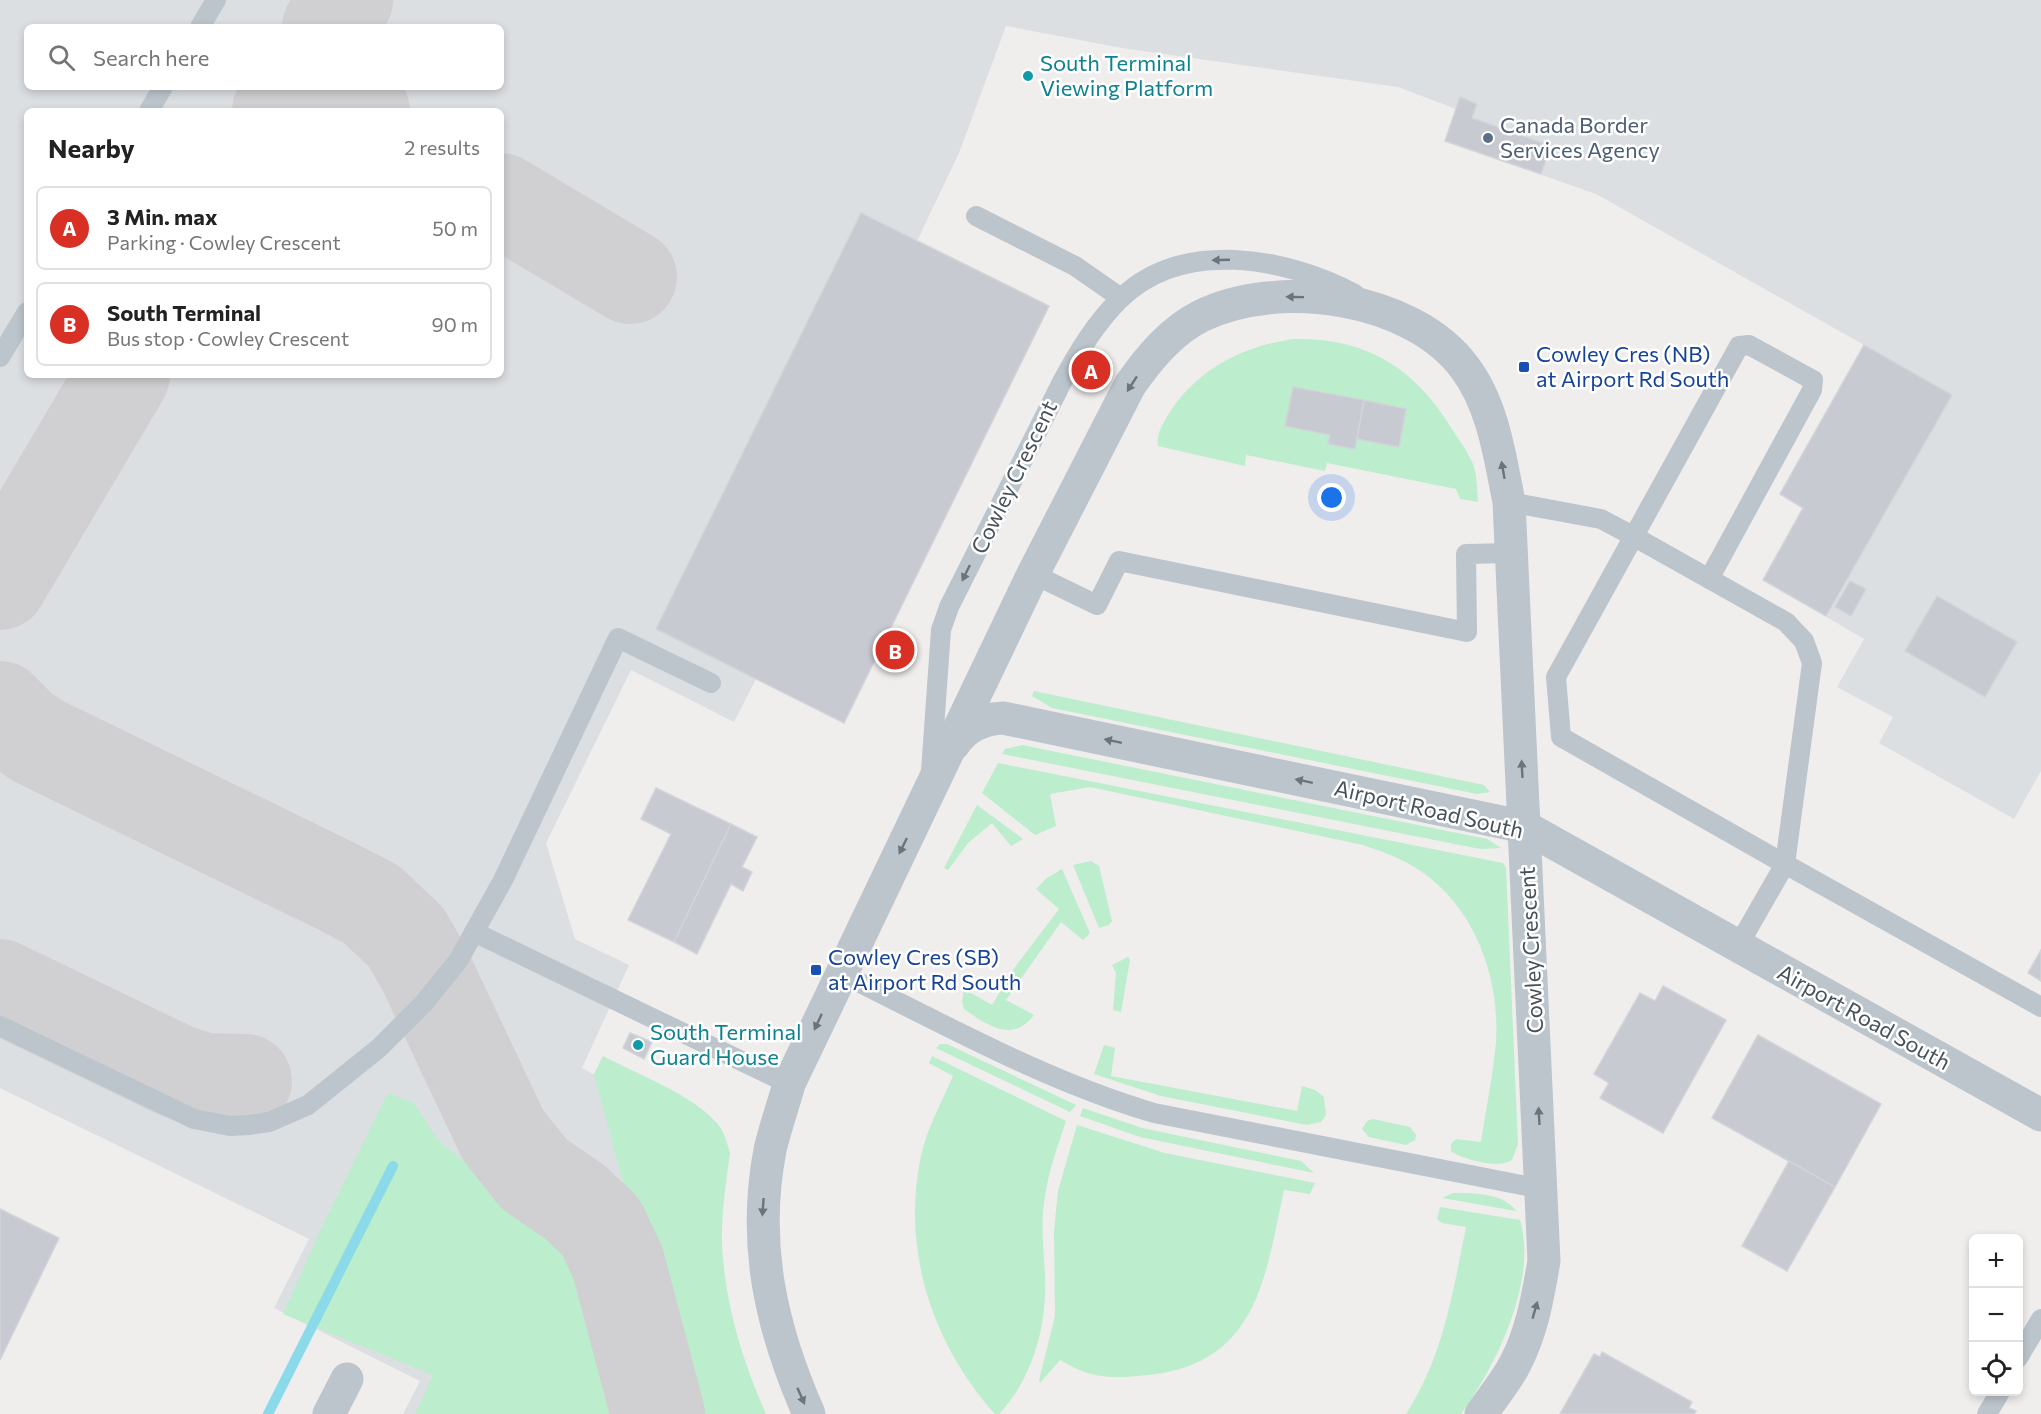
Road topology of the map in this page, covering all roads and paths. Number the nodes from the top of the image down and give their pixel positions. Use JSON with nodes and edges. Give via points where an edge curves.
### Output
{"nodes":[{"id":1,"x":216,"y":0,"type":"edge"},
{"id":2,"x":202,"y":24,"type":"edge"},
{"id":3,"x":161,"y":90,"type":"edge"},
{"id":4,"x":151,"y":108,"type":"edge"},
{"id":5,"x":976,"y":216,"type":"dead end"},
{"id":6,"x":1121,"y":298,"type":"junction"},
{"id":7,"x":24,"y":317,"type":"edge"},
{"id":8,"x":1412,"y":325,"type":"junction"},
{"id":9,"x":0,"y":357,"type":"edge"},
{"id":10,"x":1509,"y":502,"type":"junction"},
{"id":11,"x":1633,"y":536,"type":"junction"},
{"id":12,"x":1511,"y":553,"type":"junction"},
{"id":13,"x":1033,"y":574,"type":"junction"},
{"id":14,"x":1709,"y":579,"type":"junction"},
{"id":15,"x":711,"y":683,"type":"dead end"},
{"id":16,"x":946,"y":756,"type":"junction"},
{"id":17,"x":925,"y":802,"type":"junction"},
{"id":18,"x":1525,"y":827,"type":"junction"},
{"id":19,"x":1785,"y":864,"type":"junction"},
{"id":20,"x":474,"y":932,"type":"junction"},
{"id":21,"x":1738,"y":946,"type":"junction"},
{"id":22,"x":840,"y":973,"type":"junction"},
{"id":23,"x":2041,"y":1007,"type":"edge"},
{"id":24,"x":0,"y":1026,"type":"edge"},
{"id":25,"x":789,"y":1084,"type":"junction"},
{"id":26,"x":2041,"y":1115,"type":"edge"},
{"id":27,"x":1542,"y":1189,"type":"junction"},
{"id":28,"x":2041,"y":1319,"type":"edge"},
{"id":29,"x":2023,"y":1352,"type":"edge"},
{"id":30,"x":1515,"y":1365,"type":"junction"},
{"id":31,"x":347,"y":1379,"type":"dead end"},
{"id":32,"x":1998,"y":1396,"type":"edge"},
{"id":33,"x":329,"y":1414,"type":"edge"},
{"id":34,"x":809,"y":1414,"type":"edge"},
{"id":35,"x":1481,"y":1414,"type":"edge"},
{"id":36,"x":1493,"y":1414,"type":"edge"},
{"id":37,"x":1987,"y":1414,"type":"edge"}],
"edges":[{"from":1,"to":2,"type":"lane"},
{"from":3,"to":4,"type":"lane"},
{"from":5,"to":6,"type":"lane","via":[[1075,266]]},
{"from":8,"to":6,"type":"lane","name":"Cowley Crescent","one_way":true,"via":[[1330,282],[1275,265],[1239,259],[1179,266]]},
{"from":6,"to":17,"type":"lane","name":"Cowley Crescent","one_way":true,"via":[[1081,348],[1062,382],[941,630],[931,772]]},
{"from":7,"to":9,"type":"lane"},
{"from":10,"to":8,"type":"street","name":"Cowley Crescent","one_way":true,"via":[[1490,420],[1475,383],[1449,351]]},
{"from":8,"to":13,"type":"street","name":"Cowley Crescent","one_way":true,"via":[[1345,302],[1288,296],[1242,301],[1200,316],[1145,363],[1130,386]]},
{"from":10,"to":11,"type":"lane","via":[[1602,519]]},
{"from":10,"to":12,"type":"street","name":"Cowley Crescent"},
{"from":11,"to":14,"type":"lane"},
{"from":11,"to":14,"type":"lane","via":[[1739,346],[1749,345],[1813,380],[1812,390]]},
{"from":11,"to":19,"type":"lane","via":[[1556,677],[1561,737]]},
{"from":12,"to":13,"type":"lane","via":[[1466,554],[1467,632],[1119,561],[1097,605]]},
{"from":18,"to":12,"type":"street","name":"Cowley Crescent","one_way":true},
{"from":13,"to":16,"type":"street","name":"Cowley Crescent"},
{"from":14,"to":19,"type":"lane","via":[[1786,622],[1804,641],[1812,663]]},
{"from":15,"to":20,"type":"lane","via":[[618,638],[503,880]]},
{"from":16,"to":17,"type":"street","name":"Cowley Crescent"},
{"from":18,"to":16,"type":"street","name":"Airport Road South","one_way":true,"via":[[1003,718],[985,720],[965,730]]},
{"from":17,"to":22,"type":"street","name":"Cowley Crescent","one_way":true},
{"from":18,"to":21,"type":"street","name":"Airport Road South"},
{"from":27,"to":18,"type":"street","name":"Cowley Crescent","one_way":true},
{"from":19,"to":21,"type":"lane"},
{"from":19,"to":23,"type":"lane"},
{"from":20,"to":24,"type":"lane","via":[[441,983],[379,1048],[308,1105],[269,1122],[230,1126],[194,1119]]},
{"from":20,"to":25,"type":"lane"},
{"from":21,"to":26,"type":"street","name":"Airport Road South"},
{"from":22,"to":25,"type":"street","name":"Cowley Crescent","one_way":true},
{"from":22,"to":27,"type":"lane","via":[[1032,1065],[1154,1113]]},
{"from":25,"to":34,"type":"street","name":"Cowley Crescent","one_way":true,"via":[[765,1179],[763,1249],[787,1364]]},
{"from":30,"to":27,"type":"street","name":"Cowley Crescent","one_way":true,"via":[[1538,1297],[1544,1261]]},
{"from":28,"to":29,"type":"lane"},
{"from":30,"to":35,"type":"street","name":"Cowley Crescent"},
{"from":30,"to":36,"type":"street"},
{"from":31,"to":33,"type":"street"},
{"from":32,"to":37,"type":"lane"}]}
